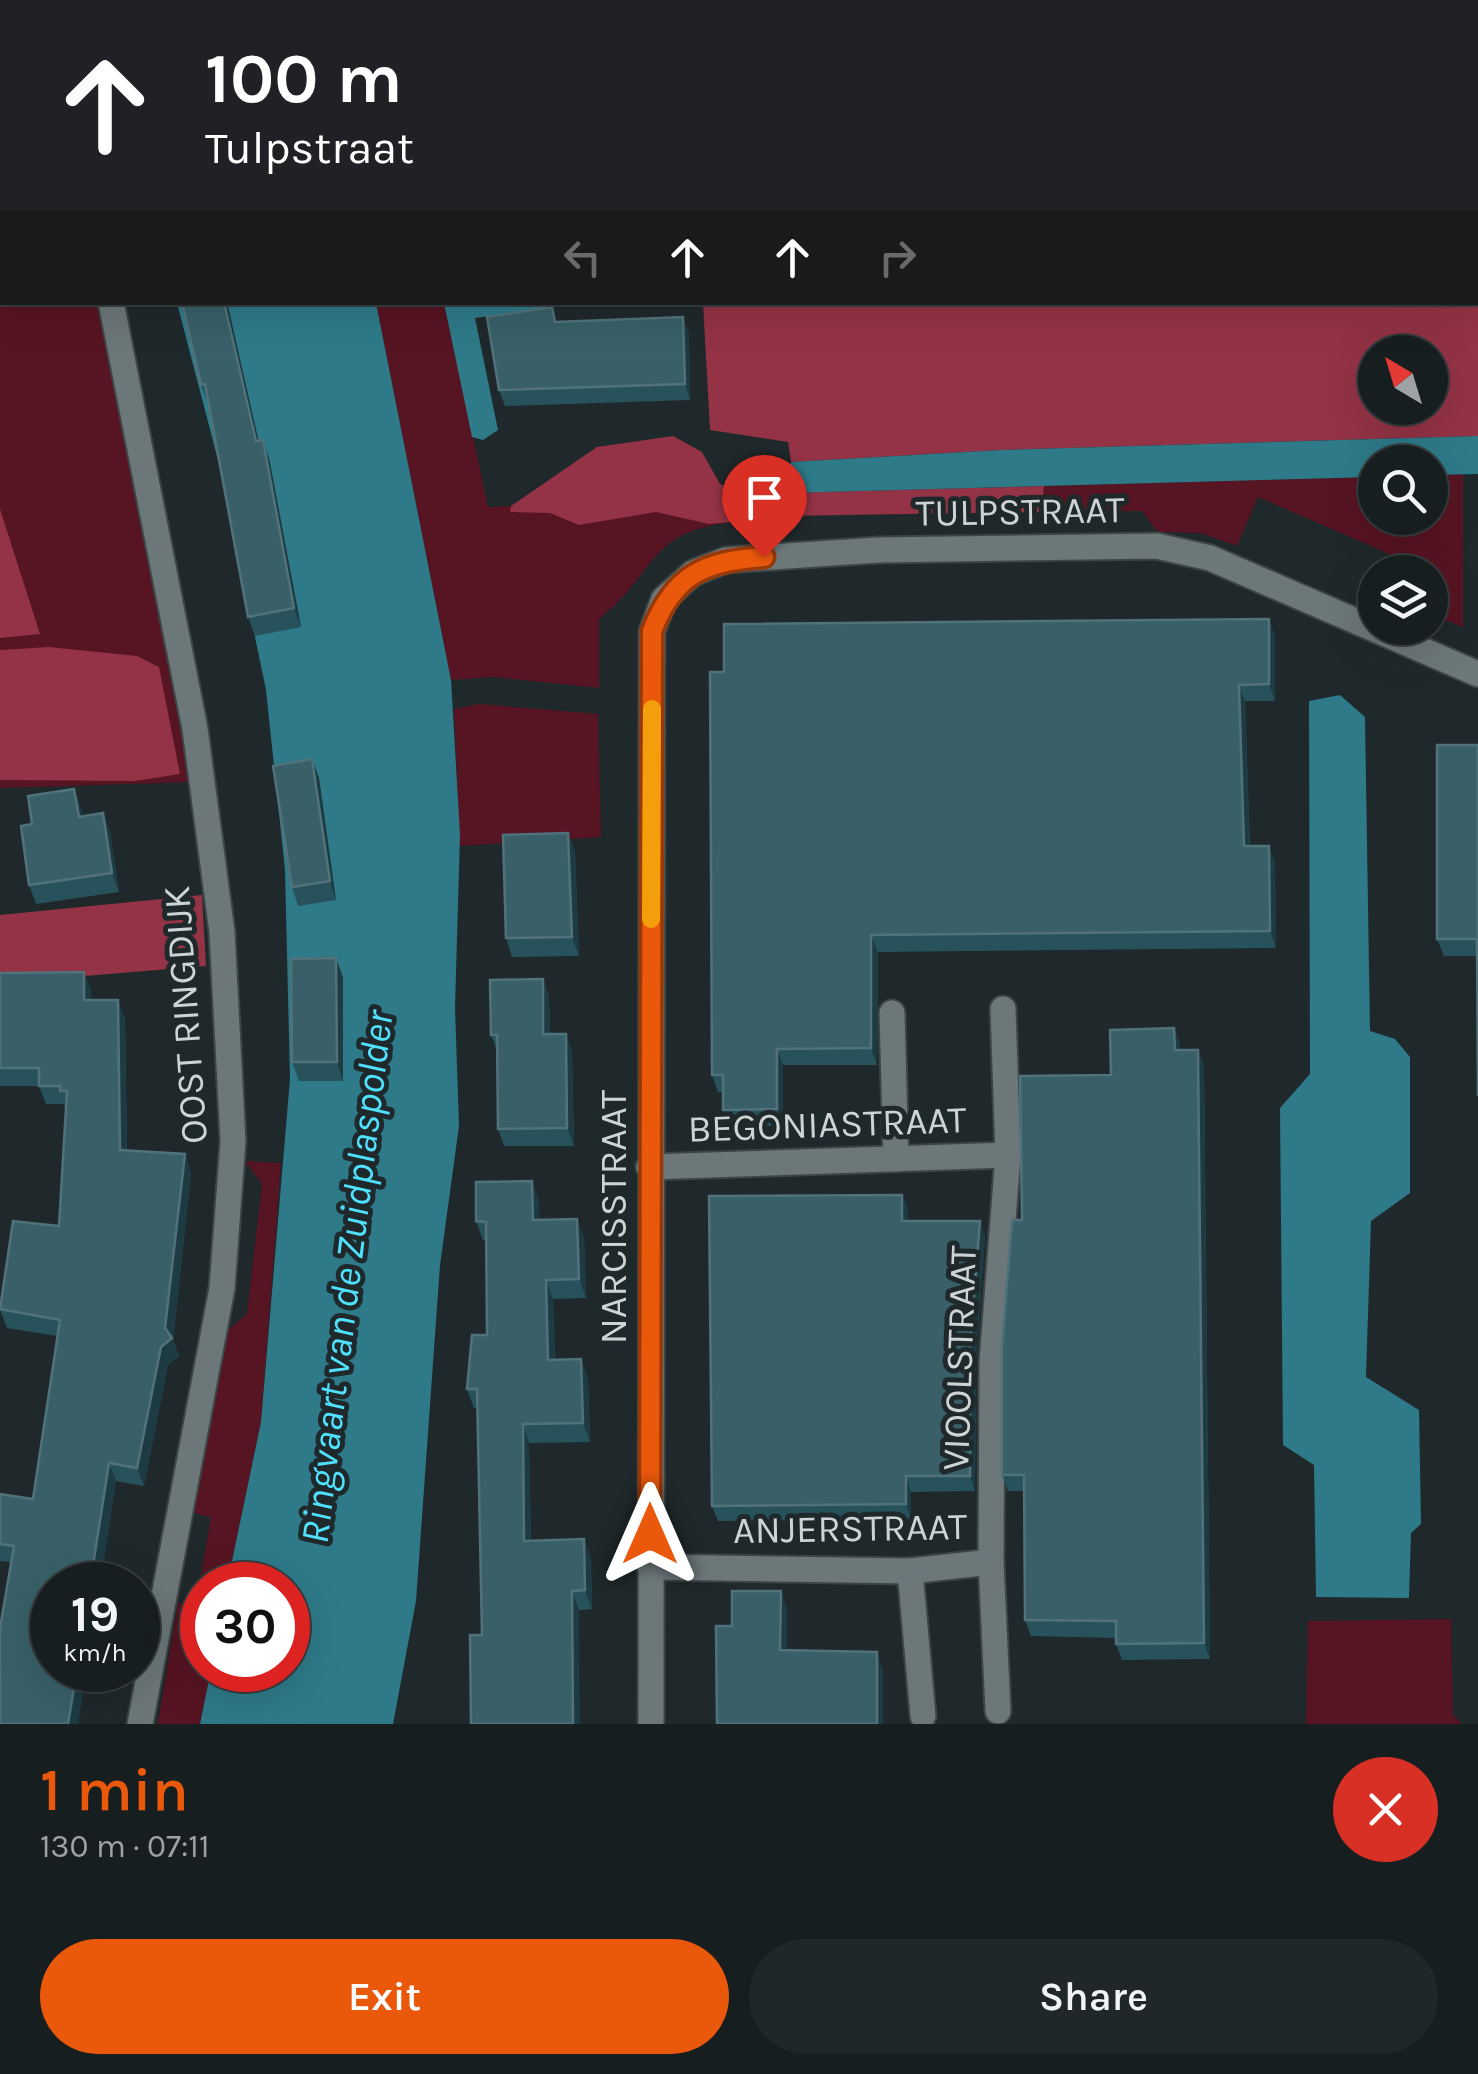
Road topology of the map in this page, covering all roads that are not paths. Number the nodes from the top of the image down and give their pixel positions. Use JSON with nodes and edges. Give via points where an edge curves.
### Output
{"nodes":[{"id":1,"x":112,"y":305,"type":"edge"},
{"id":2,"x":1478,"y":674,"type":"edge"},
{"id":3,"x":652,"y":710,"type":"joint"},
{"id":4,"x":1003,"y":1009,"type":"dead end"},
{"id":5,"x":892,"y":1013,"type":"dead end"},
{"id":6,"x":1008,"y":1155,"type":"junction"},
{"id":7,"x":896,"y":1158,"type":"junction"},
{"id":8,"x":650,"y":1167,"type":"junction"},
{"id":9,"x":992,"y":1562,"type":"junction"},
{"id":10,"x":650,"y":1568,"type":"junction"},
{"id":11,"x":910,"y":1571,"type":"junction"},
{"id":12,"x":998,"y":1711,"type":"dead end"},
{"id":13,"x":923,"y":1716,"type":"dead end"},
{"id":14,"x":140,"y":1724,"type":"edge"},
{"id":15,"x":651,"y":1724,"type":"edge"}],
"edges":[{"from":1,"to":14,"type":"street","name":"OOST RINGDIJK","via":[[194,729],[222,932],[233,1142],[222,1288]]},
{"from":2,"to":3,"type":"street","name":"TULPSTRAAT","via":[[1210,558],[1157,546],[878,550],[726,560],[693,573],[664,599],[652,631]]},
{"from":3,"to":8,"type":"street","name":"NARCISSTRAAT"},
{"from":4,"to":6,"type":"street","name":"VIOOLSTRAAT"},
{"from":5,"to":7,"type":"street"},
{"from":6,"to":7,"type":"street","name":"BEGONIASTRAAT"},
{"from":6,"to":9,"type":"street","name":"VIOOLSTRAAT","via":[[992,1362]]},
{"from":7,"to":8,"type":"street","name":"BEGONIASTRAAT"},
{"from":8,"to":10,"type":"street","name":"NARCISSTRAAT"},
{"from":9,"to":11,"type":"street","name":"ANJERSTRAAT"},
{"from":9,"to":12,"type":"street","name":"VIOOLSTRAAT"},
{"from":10,"to":11,"type":"street","name":"ANJERSTRAAT"},
{"from":10,"to":15,"type":"street","name":"NARCISSTRAAT"},
{"from":11,"to":13,"type":"street"}]}
